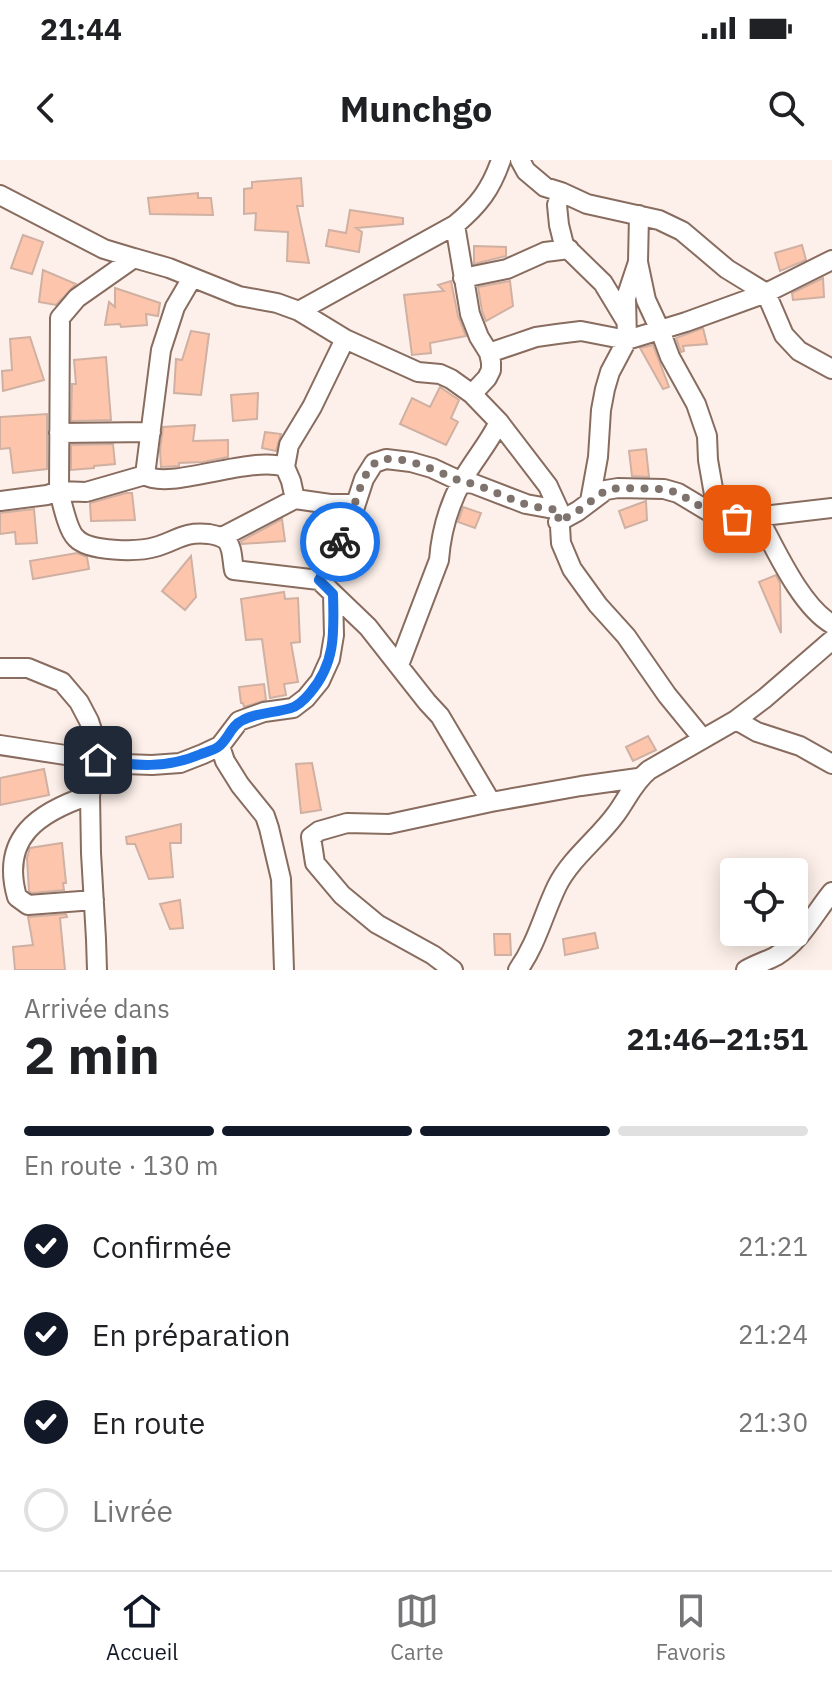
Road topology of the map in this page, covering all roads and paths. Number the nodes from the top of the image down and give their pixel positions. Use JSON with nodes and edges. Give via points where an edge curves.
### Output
{"nodes":[{"id":1,"x":501,"y":160,"type":"edge"},
{"id":2,"x":520,"y":160,"type":"edge"},
{"id":3,"x":561,"y":192,"type":"junction"},
{"id":4,"x":0,"y":195,"type":"edge"},
{"id":5,"x":639,"y":215,"type":"junction"},
{"id":6,"x":455,"y":225,"type":"junction"},
{"id":7,"x":569,"y":249,"type":"junction"},
{"id":8,"x":134,"y":258,"type":"junction"},
{"id":9,"x":832,"y":260,"type":"edge"},
{"id":10,"x":638,"y":262,"type":"junction"},
{"id":11,"x":192,"y":278,"type":"junction"},
{"id":12,"x":463,"y":278,"type":"junction"},
{"id":13,"x":766,"y":293,"type":"junction"},
{"id":14,"x":299,"y":311,"type":"junction"},
{"id":15,"x":660,"y":330,"type":"junction"},
{"id":16,"x":627,"y":332,"type":"junction"},
{"id":17,"x":345,"y":339,"type":"junction"},
{"id":18,"x":489,"y":353,"type":"junction"},
{"id":19,"x":832,"y":369,"type":"edge"},
{"id":20,"x":472,"y":394,"type":"junction"},
{"id":21,"x":499,"y":422,"type":"junction"},
{"id":22,"x":151,"y":432,"type":"junction"},
{"id":23,"x":59,"y":433,"type":"junction"},
{"id":24,"x":285,"y":467,"type":"junction"},
{"id":25,"x":145,"y":475,"type":"junction"},
{"id":26,"x":462,"y":482,"type":"junction"},
{"id":27,"x":59,"y":491,"type":"junction"},
{"id":28,"x":295,"y":499,"type":"junction"},
{"id":29,"x":0,"y":501,"type":"edge"},
{"id":30,"x":590,"y":501,"type":"junction"},
{"id":31,"x":355,"y":504,"type":"junction"},
{"id":32,"x":832,"y":508,"type":"edge"},
{"id":33,"x":559,"y":516,"type":"junction"},
{"id":34,"x":718,"y":517,"type":"junction"},
{"id":35,"x":758,"y":517,"type":"junction"},
{"id":36,"x":222,"y":537,"type":"junction"},
{"id":37,"x":319,"y":580,"type":"junction"},
{"id":38,"x":333,"y":594,"type":"junction"},
{"id":39,"x":832,"y":624,"type":"edge"},
{"id":40,"x":832,"y":640,"type":"edge"},
{"id":41,"x":399,"y":665,"type":"junction"},
{"id":42,"x":0,"y":668,"type":"edge"},
{"id":43,"x":736,"y":720,"type":"junction"},
{"id":44,"x":703,"y":739,"type":"junction"},
{"id":45,"x":0,"y":745,"type":"edge"},
{"id":46,"x":220,"y":746,"type":"junction"},
{"id":47,"x":98,"y":760,"type":"junction"},
{"id":48,"x":832,"y":764,"type":"edge"},
{"id":49,"x":638,"y":778,"type":"junction"},
{"id":50,"x":90,"y":795,"type":"junction"},
{"id":51,"x":491,"y":802,"type":"junction"},
{"id":52,"x":832,"y":892,"type":"edge"},
{"id":53,"x":94,"y":900,"type":"junction"},
{"id":54,"x":97,"y":970,"type":"edge"},
{"id":55,"x":284,"y":970,"type":"edge"},
{"id":56,"x":453,"y":970,"type":"edge"},
{"id":57,"x":518,"y":970,"type":"edge"},
{"id":58,"x":746,"y":970,"type":"edge"}],
"edges":[{"from":1,"to":6,"type":"street","via":[[485,196]]},
{"from":2,"to":3,"type":"street","via":[[545,187]]},
{"from":3,"to":5,"type":"street","via":[[587,204]]},
{"from":3,"to":7,"type":"street","via":[[559,225]]},
{"from":4,"to":8,"type":"street","via":[[104,249]]},
{"from":5,"to":10,"type":"street"},
{"from":5,"to":13,"type":"street","via":[[682,231]]},
{"from":6,"to":12,"type":"street"},
{"from":6,"to":14,"type":"street"},
{"from":7,"to":12,"type":"street"},
{"from":7,"to":16,"type":"street","via":[[603,283]]},
{"from":8,"to":11,"type":"street"},
{"from":8,"to":23,"type":"street","via":[[77,298],[60,318]]},
{"from":9,"to":13,"type":"street"},
{"from":10,"to":15,"type":"street","via":[[646,300]]},
{"from":10,"to":16,"type":"street","via":[[626,298]]},
{"from":11,"to":14,"type":"street"},
{"from":11,"to":22,"type":"street","via":[[175,307],[161,350]]},
{"from":12,"to":18,"type":"street","via":[[470,314]]},
{"from":13,"to":15,"type":"street"},
{"from":13,"to":19,"type":"street","via":[[784,335],[799,351]]},
{"from":14,"to":17,"type":"street"},
{"from":15,"to":16,"type":"street"},
{"from":15,"to":34,"type":"street","via":[[707,436]]},
{"from":16,"to":18,"type":"street","via":[[536,337]]},
{"from":16,"to":30,"type":"street","via":[[605,389]]},
{"from":17,"to":20,"type":"street","via":[[418,372],[440,374]]},
{"from":17,"to":24,"type":"street","via":[[289,445]]},
{"from":18,"to":20,"type":"street","via":[[491,370]]},
{"from":20,"to":21,"type":"street"},
{"from":21,"to":26,"type":"street"},
{"from":21,"to":33,"type":"street","via":[[540,475]]},
{"from":22,"to":23,"type":"street"},
{"from":22,"to":25,"type":"street"},
{"from":23,"to":27,"type":"street"},
{"from":24,"to":25,"type":"street","via":[[233,468],[168,479]]},
{"from":24,"to":28,"type":"street"},
{"from":25,"to":27,"type":"street","via":[[86,492]]},
{"from":26,"to":31,"type":"street","via":[[432,468],[386,459],[374,463]]},
{"from":26,"to":33,"type":"street"},
{"from":26,"to":41,"type":"street","via":[[446,519],[436,570]]},
{"from":27,"to":29,"type":"street"},
{"from":27,"to":36,"type":"street","via":[[76,538],[97,548],[141,550],[194,533]]},
{"from":28,"to":31,"type":"street"},
{"from":28,"to":36,"type":"street"},
{"from":30,"to":33,"type":"street"},
{"from":30,"to":34,"type":"street","via":[[618,488],[664,489]]},
{"from":31,"to":37,"type":"street","via":[[347,531]]},
{"from":32,"to":35,"type":"street"},
{"from":33,"to":44,"type":"street","via":[[561,543],[572,569]]},
{"from":34,"to":35,"type":"street"},
{"from":35,"to":39,"type":"street","via":[[794,582],[816,613]]},
{"from":36,"to":37,"type":"street","via":[[230,546],[234,570]]},
{"from":37,"to":38,"type":"street"},
{"from":38,"to":41,"type":"street"},
{"from":38,"to":46,"type":"street","via":[[334,635],[320,681],[293,708],[239,721]]},
{"from":40,"to":43,"type":"street"},
{"from":41,"to":51,"type":"street","via":[[440,716]]},
{"from":42,"to":47,"type":"street","via":[[28,668],[62,682],[89,721]]},
{"from":43,"to":44,"type":"street"},
{"from":43,"to":48,"type":"street"},
{"from":44,"to":49,"type":"street"},
{"from":45,"to":47,"type":"street"},
{"from":46,"to":47,"type":"street","via":[[180,763]]},
{"from":46,"to":55,"type":"street","via":[[269,828],[281,879]]},
{"from":47,"to":50,"type":"street"},
{"from":49,"to":51,"type":"street"},
{"from":49,"to":57,"type":"street","via":[[615,816],[557,886]]},
{"from":50,"to":53,"type":"street"},
{"from":50,"to":53,"type":"street","via":[[49,811],[20,838],[12,881],[17,897],[28,905]]},
{"from":51,"to":56,"type":"street","via":[[389,824],[347,823],[311,837],[315,863],[342,895],[377,924]]},
{"from":52,"to":58,"type":"street","via":[[800,937]]},
{"from":53,"to":54,"type":"street"}]}
